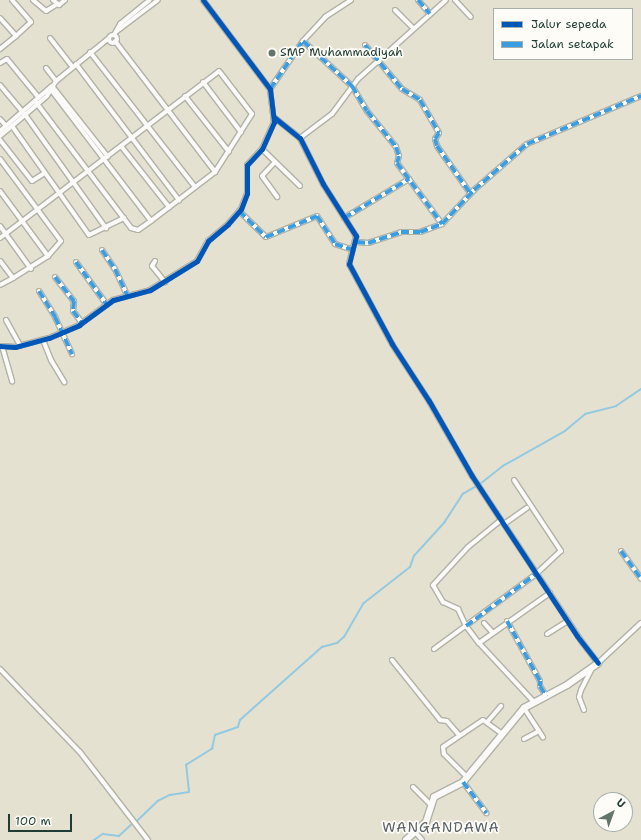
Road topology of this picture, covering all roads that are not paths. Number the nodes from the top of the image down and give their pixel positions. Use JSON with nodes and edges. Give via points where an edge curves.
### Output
{"nodes":[{"id":1,"x":12,"y":0,"type":"edge"},
{"id":2,"x":33,"y":0,"type":"edge"},
{"id":3,"x":54,"y":0,"type":"edge"},
{"id":4,"x":65,"y":0,"type":"edge"},
{"id":5,"x":150,"y":0,"type":"edge"},
{"id":6,"x":158,"y":0,"type":"edge"},
{"id":7,"x":203,"y":0,"type":"edge"},
{"id":8,"x":351,"y":0,"type":"edge"},
{"id":9,"x":418,"y":0,"type":"edge"},
{"id":10,"x":446,"y":0,"type":"edge"},
{"id":11,"x":455,"y":0,"type":"edge"},
{"id":12,"x":57,"y":4,"type":"junction"},
{"id":13,"x":395,"y":10,"type":"dead end"},
{"id":14,"x":430,"y":14,"type":"junction"},
{"id":15,"x":471,"y":17,"type":"dead end"},
{"id":16,"x":0,"y":18,"type":"edge"},
{"id":17,"x":413,"y":28,"type":"junction"},
{"id":18,"x":115,"y":33,"type":"junction"},
{"id":19,"x":16,"y":36,"type":"junction"},
{"id":20,"x":50,"y":38,"type":"dead end"},
{"id":21,"x":109,"y":38,"type":"junction"},
{"id":22,"x":115,"y":41,"type":"junction"},
{"id":23,"x":303,"y":41,"type":"junction"},
{"id":24,"x":364,"y":45,"type":"dead end"},
{"id":25,"x":0,"y":49,"type":"edge"},
{"id":26,"x":90,"y":52,"type":"junction"},
{"id":27,"x":377,"y":61,"type":"junction"},
{"id":28,"x":0,"y":63,"type":"edge"},
{"id":29,"x":75,"y":66,"type":"junction"},
{"id":30,"x":46,"y":68,"type":"dead end"},
{"id":31,"x":56,"y":81,"type":"junction"},
{"id":32,"x":203,"y":82,"type":"junction"},
{"id":33,"x":0,"y":85,"type":"edge"},
{"id":34,"x":352,"y":86,"type":"junction"},
{"id":35,"x":52,"y":88,"type":"junction"},
{"id":36,"x":270,"y":88,"type":"junction"},
{"id":37,"x":185,"y":96,"type":"junction"},
{"id":38,"x":641,"y":96,"type":"edge"},
{"id":39,"x":38,"y":102,"type":"junction"},
{"id":40,"x":167,"y":111,"type":"junction"},
{"id":41,"x":25,"y":114,"type":"junction"},
{"id":42,"x":274,"y":118,"type":"junction"},
{"id":43,"x":0,"y":119,"type":"edge"},
{"id":44,"x":6,"y":126,"type":"junction"},
{"id":45,"x":12,"y":126,"type":"junction"},
{"id":46,"x":149,"y":126,"type":"junction"},
{"id":47,"x":0,"y":131,"type":"edge"},
{"id":48,"x":241,"y":132,"type":"junction"},
{"id":49,"x":0,"y":136,"type":"edge"},
{"id":50,"x":300,"y":138,"type":"junction"},
{"id":51,"x":132,"y":139,"type":"junction"},
{"id":52,"x":0,"y":140,"type":"edge"},
{"id":53,"x":121,"y":146,"type":"junction"},
{"id":54,"x":262,"y":149,"type":"junction"},
{"id":55,"x":229,"y":152,"type":"junction"},
{"id":56,"x":107,"y":158,"type":"junction"},
{"id":57,"x":0,"y":159,"type":"edge"},
{"id":58,"x":275,"y":162,"type":"junction"},
{"id":59,"x":88,"y":170,"type":"junction"},
{"id":60,"x":215,"y":172,"type":"junction"},
{"id":61,"x":45,"y":174,"type":"junction"},
{"id":62,"x":409,"y":179,"type":"junction"},
{"id":63,"x":73,"y":183,"type":"junction"},
{"id":64,"x":195,"y":186,"type":"junction"},
{"id":65,"x":300,"y":186,"type":"dead end"},
{"id":66,"x":0,"y":191,"type":"edge"},
{"id":67,"x":59,"y":193,"type":"junction"},
{"id":68,"x":470,"y":194,"type":"junction"},
{"id":69,"x":276,"y":197,"type":"dead end"},
{"id":70,"x":179,"y":200,"type":"junction"},
{"id":71,"x":170,"y":207,"type":"junction"},
{"id":72,"x":39,"y":209,"type":"junction"},
{"id":73,"x":239,"y":211,"type":"junction"},
{"id":74,"x":124,"y":218,"type":"junction"},
{"id":75,"x":344,"y":218,"type":"junction"},
{"id":76,"x":23,"y":221,"type":"junction"},
{"id":77,"x":151,"y":222,"type":"junction"},
{"id":78,"x":442,"y":224,"type":"junction"},
{"id":79,"x":0,"y":226,"type":"edge"},
{"id":80,"x":106,"y":228,"type":"junction"},
{"id":81,"x":6,"y":234,"type":"junction"},
{"id":82,"x":0,"y":238,"type":"edge"},
{"id":83,"x":357,"y":242,"type":"junction"},
{"id":84,"x":102,"y":250,"type":"dead end"},
{"id":85,"x":353,"y":250,"type":"junction"},
{"id":86,"x":48,"y":256,"type":"junction"},
{"id":87,"x":0,"y":261,"type":"edge"},
{"id":88,"x":155,"y":261,"type":"dead end"},
{"id":89,"x":76,"y":262,"type":"dead end"},
{"id":90,"x":30,"y":268,"type":"junction"},
{"id":91,"x":55,"y":277,"type":"dead end"},
{"id":92,"x":13,"y":278,"type":"junction"},
{"id":93,"x":165,"y":282,"type":"junction"},
{"id":94,"x":0,"y":285,"type":"edge"},
{"id":95,"x":39,"y":291,"type":"dead end"},
{"id":96,"x":127,"y":295,"type":"junction"},
{"id":97,"x":107,"y":305,"type":"junction"},
{"id":98,"x":6,"y":320,"type":"dead end"},
{"id":99,"x":82,"y":323,"type":"junction"},
{"id":100,"x":64,"y":335,"type":"junction"},
{"id":101,"x":44,"y":343,"type":"junction"},
{"id":102,"x":20,"y":345,"type":"junction"},
{"id":103,"x":1,"y":348,"type":"edge"},
{"id":104,"x":72,"y":354,"type":"dead end"},
{"id":105,"x":12,"y":382,"type":"dead end"},
{"id":106,"x":64,"y":382,"type":"dead end"},
{"id":107,"x":514,"y":480,"type":"dead end"},
{"id":108,"x":527,"y":508,"type":"dead end"},
{"id":109,"x":502,"y":522,"type":"junction"},
{"id":110,"x":621,"y":551,"type":"dead end"},
{"id":111,"x":536,"y":574,"type":"junction"},
{"id":112,"x":641,"y":579,"type":"edge"},
{"id":113,"x":550,"y":593,"type":"junction"},
{"id":114,"x":507,"y":621,"type":"junction"},
{"id":115,"x":568,"y":621,"type":"junction"},
{"id":116,"x":484,"y":623,"type":"dead end"},
{"id":117,"x":641,"y":623,"type":"edge"},
{"id":118,"x":466,"y":626,"type":"junction"},
{"id":119,"x":492,"y":632,"type":"junction"},
{"id":120,"x":547,"y":634,"type":"dead end"},
{"id":121,"x":479,"y":643,"type":"junction"},
{"id":122,"x":434,"y":649,"type":"dead end"},
{"id":123,"x":392,"y":660,"type":"dead end"},
{"id":124,"x":598,"y":663,"type":"junction"},
{"id":125,"x":592,"y":668,"type":"junction"},
{"id":126,"x":0,"y":669,"type":"edge"},
{"id":127,"x":546,"y":696,"type":"junction"},
{"id":128,"x":533,"y":701,"type":"junction"},
{"id":129,"x":501,"y":706,"type":"dead end"},
{"id":130,"x":524,"y":708,"type":"junction"},
{"id":131,"x":584,"y":710,"type":"dead end"},
{"id":132,"x":488,"y":721,"type":"junction"},
{"id":133,"x":538,"y":731,"type":"junction"},
{"id":134,"x":501,"y":733,"type":"junction"},
{"id":135,"x":459,"y":735,"type":"junction"},
{"id":136,"x":543,"y":738,"type":"dead end"},
{"id":137,"x":524,"y":739,"type":"dead end"},
{"id":138,"x":465,"y":780,"type":"junction"},
{"id":139,"x":413,"y":787,"type":"dead end"},
{"id":140,"x":430,"y":804,"type":"junction"},
{"id":141,"x":486,"y":813,"type":"dead end"},
{"id":142,"x":416,"y":833,"type":"junction"},
{"id":143,"x":148,"y":840,"type":"edge"},
{"id":144,"x":406,"y":840,"type":"edge"},
{"id":145,"x":422,"y":840,"type":"edge"}],
"edges":[{"from":1,"to":19,"type":"street","via":[[31,22]]},
{"from":2,"to":12,"type":"street","via":[[44,10]]},
{"from":3,"to":12,"type":"street"},
{"from":4,"to":12,"type":"street"},
{"from":5,"to":18,"type":"street","via":[[120,24]]},
{"from":6,"to":18,"type":"street"},
{"from":7,"to":36,"type":"street"},
{"from":8,"to":23,"type":"street","via":[[325,18]]},
{"from":9,"to":14,"type":"street"},
{"from":10,"to":14,"type":"street"},
{"from":11,"to":15,"type":"street"},
{"from":13,"to":17,"type":"street"},
{"from":14,"to":17,"type":"street"},
{"from":16,"to":19,"type":"street"},
{"from":17,"to":27,"type":"street"},
{"from":18,"to":21,"type":"street"},
{"from":18,"to":22,"type":"street"},
{"from":19,"to":25,"type":"street"},
{"from":20,"to":29,"type":"street"},
{"from":21,"to":22,"type":"street","via":[[111,42]]},
{"from":21,"to":26,"type":"street"},
{"from":22,"to":40,"type":"street"},
{"from":23,"to":34,"type":"street"},
{"from":23,"to":36,"type":"street"},
{"from":24,"to":27,"type":"street"},
{"from":26,"to":29,"type":"street"},
{"from":26,"to":46,"type":"street"},
{"from":27,"to":34,"type":"street"},
{"from":27,"to":68,"type":"street","via":[[402,89],[420,100],[439,133],[435,139],[439,150]]},
{"from":28,"to":39,"type":"street","via":[[7,59]]},
{"from":29,"to":31,"type":"street"},
{"from":29,"to":51,"type":"street"},
{"from":30,"to":31,"type":"street"},
{"from":31,"to":35,"type":"street"},
{"from":32,"to":37,"type":"street"},
{"from":32,"to":48,"type":"street"},
{"from":32,"to":48,"type":"street","via":[[221,72],[250,108],[251,116]]},
{"from":33,"to":41,"type":"street"},
{"from":34,"to":50,"type":"street","via":[[332,114]]},
{"from":34,"to":62,"type":"street","via":[[367,111],[396,147],[399,156],[397,163]]},
{"from":35,"to":39,"type":"street"},
{"from":35,"to":39,"type":"street"},
{"from":35,"to":56,"type":"street"},
{"from":36,"to":42,"type":"street"},
{"from":37,"to":40,"type":"street"},
{"from":37,"to":55,"type":"street"},
{"from":38,"to":68,"type":"street","via":[[527,144]]},
{"from":39,"to":41,"type":"street"},
{"from":39,"to":59,"type":"street"},
{"from":40,"to":46,"type":"street"},
{"from":40,"to":60,"type":"street"},
{"from":41,"to":44,"type":"street"},
{"from":41,"to":45,"type":"street"},
{"from":41,"to":63,"type":"street"},
{"from":42,"to":50,"type":"street"},
{"from":42,"to":54,"type":"street"},
{"from":43,"to":44,"type":"street"},
{"from":44,"to":47,"type":"street"},
{"from":45,"to":49,"type":"street"},
{"from":45,"to":61,"type":"street"},
{"from":46,"to":51,"type":"street"},
{"from":46,"to":64,"type":"street"},
{"from":48,"to":55,"type":"street"},
{"from":50,"to":75,"type":"street"},
{"from":51,"to":53,"type":"street"},
{"from":51,"to":70,"type":"street"},
{"from":52,"to":61,"type":"street","via":[[32,181]]},
{"from":53,"to":56,"type":"street"},
{"from":53,"to":71,"type":"street"},
{"from":54,"to":58,"type":"street"},
{"from":54,"to":73,"type":"street","via":[[247,165],[247,193]]},
{"from":55,"to":60,"type":"street"},
{"from":56,"to":59,"type":"street"},
{"from":56,"to":77,"type":"street"},
{"from":57,"to":72,"type":"street"},
{"from":58,"to":65,"type":"street"},
{"from":58,"to":69,"type":"street","via":[[262,176]]},
{"from":59,"to":63,"type":"street"},
{"from":59,"to":74,"type":"street"},
{"from":60,"to":64,"type":"street"},
{"from":61,"to":67,"type":"street"},
{"from":62,"to":75,"type":"street"},
{"from":62,"to":78,"type":"street"},
{"from":63,"to":67,"type":"street"},
{"from":63,"to":80,"type":"street"},
{"from":64,"to":70,"type":"street"},
{"from":66,"to":76,"type":"street"},
{"from":67,"to":72,"type":"street"},
{"from":67,"to":80,"type":"street","via":[[89,235]]},
{"from":68,"to":78,"type":"street"},
{"from":70,"to":71,"type":"street"},
{"from":71,"to":77,"type":"street"},
{"from":72,"to":76,"type":"street"},
{"from":72,"to":86,"type":"street","via":[[61,241]]},
{"from":73,"to":85,"type":"street","via":[[266,237],[317,216],[335,244]]},
{"from":73,"to":93,"type":"street","via":[[208,241],[197,261]]},
{"from":74,"to":77,"type":"street","via":[[136,230]]},
{"from":74,"to":80,"type":"street"},
{"from":75,"to":83,"type":"street"},
{"from":76,"to":81,"type":"street"},
{"from":76,"to":86,"type":"street"},
{"from":78,"to":83,"type":"street","via":[[420,232],[401,232],[368,243]]},
{"from":79,"to":81,"type":"street"},
{"from":81,"to":82,"type":"street"},
{"from":81,"to":90,"type":"street"},
{"from":83,"to":85,"type":"street"},
{"from":84,"to":96,"type":"street","via":[[115,269]]},
{"from":85,"to":109,"type":"street","via":[[349,264],[392,344]]},
{"from":86,"to":90,"type":"street"},
{"from":87,"to":92,"type":"street"},
{"from":88,"to":93,"type":"street","via":[[152,266]]},
{"from":89,"to":97,"type":"street"},
{"from":90,"to":92,"type":"street"},
{"from":91,"to":99,"type":"street","via":[[74,301],[73,311]]},
{"from":92,"to":94,"type":"street"},
{"from":93,"to":96,"type":"street","via":[[147,292]]},
{"from":95,"to":100,"type":"street"},
{"from":96,"to":97,"type":"street"},
{"from":97,"to":99,"type":"street"},
{"from":98,"to":102,"type":"street"},
{"from":99,"to":100,"type":"street"},
{"from":100,"to":101,"type":"street"},
{"from":100,"to":104,"type":"street"},
{"from":101,"to":102,"type":"street"},
{"from":101,"to":106,"type":"street"},
{"from":102,"to":103,"type":"street"},
{"from":103,"to":105,"type":"street"},
{"from":107,"to":111,"type":"street","via":[[561,550]]},
{"from":108,"to":109,"type":"street"},
{"from":109,"to":111,"type":"street"},
{"from":109,"to":118,"type":"street","via":[[474,541],[433,583],[443,602],[460,611]]},
{"from":110,"to":112,"type":"street"},
{"from":111,"to":113,"type":"street"},
{"from":111,"to":118,"type":"street"},
{"from":113,"to":114,"type":"street"},
{"from":113,"to":115,"type":"street"},
{"from":114,"to":119,"type":"street"},
{"from":114,"to":127,"type":"street"},
{"from":115,"to":120,"type":"street"},
{"from":115,"to":124,"type":"street"},
{"from":116,"to":119,"type":"street"},
{"from":117,"to":124,"type":"street"},
{"from":118,"to":121,"type":"street"},
{"from":118,"to":122,"type":"street"},
{"from":119,"to":121,"type":"street"},
{"from":121,"to":128,"type":"street"},
{"from":123,"to":135,"type":"street","via":[[440,720],[447,721]]},
{"from":124,"to":125,"type":"street"},
{"from":125,"to":127,"type":"street"},
{"from":125,"to":131,"type":"street","via":[[579,697]]},
{"from":126,"to":143,"type":"street","via":[[80,752]]},
{"from":127,"to":128,"type":"street"},
{"from":128,"to":130,"type":"street"},
{"from":129,"to":132,"type":"street"},
{"from":130,"to":133,"type":"street"},
{"from":130,"to":134,"type":"street"},
{"from":132,"to":134,"type":"street"},
{"from":132,"to":135,"type":"street","via":[[480,721]]},
{"from":133,"to":136,"type":"street"},
{"from":133,"to":137,"type":"street"},
{"from":134,"to":138,"type":"street"},
{"from":135,"to":138,"type":"street","via":[[443,747],[443,752]]},
{"from":138,"to":140,"type":"street","via":[[435,795]]},
{"from":138,"to":141,"type":"street"},
{"from":139,"to":140,"type":"street"},
{"from":140,"to":142,"type":"street","via":[[428,820]]},
{"from":142,"to":144,"type":"street"},
{"from":142,"to":145,"type":"street"}]}
